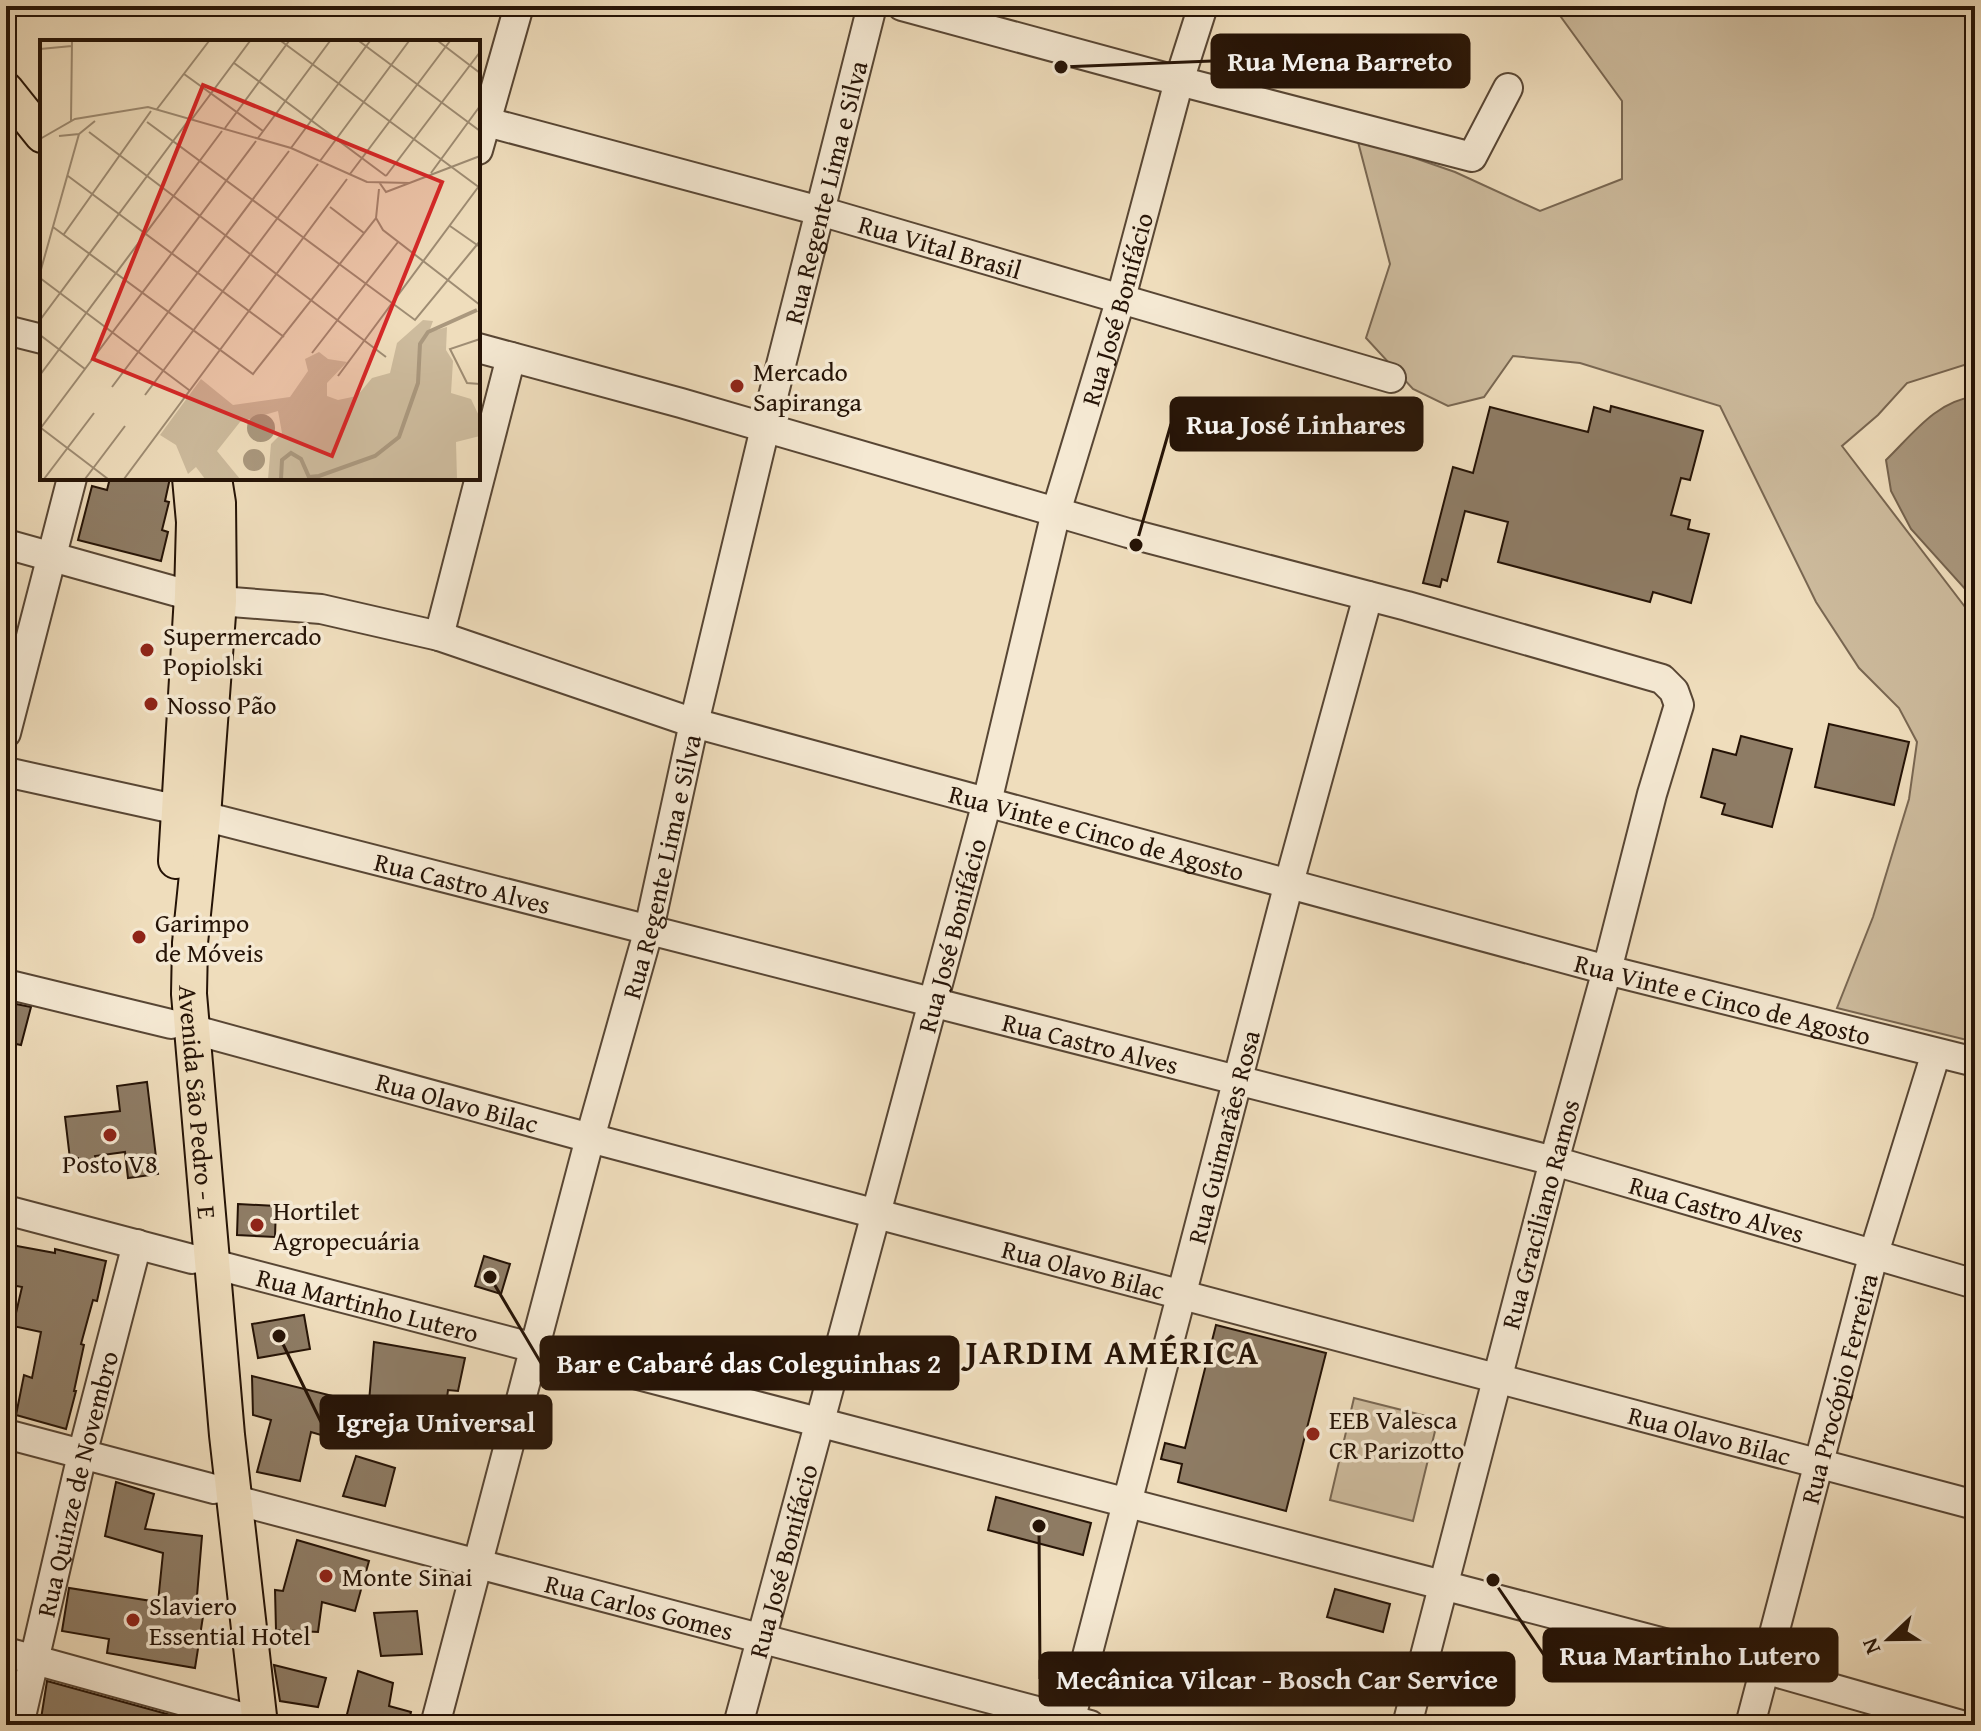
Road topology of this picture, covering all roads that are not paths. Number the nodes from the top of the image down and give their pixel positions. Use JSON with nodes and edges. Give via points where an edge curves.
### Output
{"nodes":[{"id":1,"x":519,"y":6,"type":"edge"},
{"id":2,"x":872,"y":6,"type":"edge"},
{"id":3,"x":902,"y":6,"type":"edge"},
{"id":4,"x":1203,"y":6,"type":"edge"},
{"id":5,"x":1179,"y":81,"type":"junction"},
{"id":6,"x":1508,"y":88,"type":"dead end"},
{"id":7,"x":10,"y":98,"type":"edge"},
{"id":8,"x":487,"y":122,"type":"junction"},
{"id":9,"x":40,"y":133,"type":"edge"},
{"id":10,"x":480,"y":144,"type":"edge"},
{"id":11,"x":820,"y":211,"type":"junction"},
{"id":12,"x":1121,"y":298,"type":"junction"},
{"id":13,"x":6,"y":330,"type":"edge"},
{"id":14,"x":40,"y":338,"type":"edge"},
{"id":15,"x":480,"y":349,"type":"edge"},
{"id":16,"x":511,"y":357,"type":"junction"},
{"id":17,"x":1391,"y":378,"type":"dead end"},
{"id":18,"x":765,"y":428,"type":"junction"},
{"id":19,"x":480,"y":477,"type":"edge"},
{"id":20,"x":72,"y":480,"type":"edge"},
{"id":21,"x":190,"y":480,"type":"edge"},
{"id":22,"x":214,"y":480,"type":"edge"},
{"id":23,"x":479,"y":480,"type":"edge"},
{"id":24,"x":1056,"y":512,"type":"junction"},
{"id":25,"x":6,"y":544,"type":"edge"},
{"id":26,"x":54,"y":558,"type":"junction"},
{"id":27,"x":1368,"y":596,"type":"junction"},
{"id":28,"x":206,"y":599,"type":"junction"},
{"id":29,"x":439,"y":636,"type":"junction"},
{"id":30,"x":694,"y":723,"type":"junction"},
{"id":31,"x":6,"y":733,"type":"edge"},
{"id":32,"x":6,"y":772,"type":"edge"},
{"id":33,"x":987,"y":802,"type":"junction"},
{"id":34,"x":191,"y":813,"type":"junction"},
{"id":35,"x":1289,"y":883,"type":"junction"},
{"id":36,"x":649,"y":929,"type":"junction"},
{"id":37,"x":1607,"y":970,"type":"junction"},
{"id":38,"x":6,"y":984,"type":"edge"},
{"id":39,"x":932,"y":1002,"type":"junction"},
{"id":40,"x":181,"y":1026,"type":"junction"},
{"id":41,"x":1936,"y":1053,"type":"junction"},
{"id":42,"x":1975,"y":1062,"type":"edge"},
{"id":43,"x":1238,"y":1080,"type":"junction"},
{"id":44,"x":590,"y":1138,"type":"junction"},
{"id":45,"x":1554,"y":1161,"type":"junction"},
{"id":46,"x":6,"y":1210,"type":"edge"},
{"id":47,"x":876,"y":1212,"type":"junction"},
{"id":48,"x":137,"y":1244,"type":"junction"},
{"id":49,"x":1874,"y":1253,"type":"junction"},
{"id":50,"x":203,"y":1262,"type":"junction"},
{"id":51,"x":1975,"y":1284,"type":"edge"},
{"id":52,"x":1182,"y":1294,"type":"junction"},
{"id":53,"x":533,"y":1350,"type":"junction"},
{"id":54,"x":1497,"y":1378,"type":"junction"},
{"id":55,"x":820,"y":1423,"type":"junction"},
{"id":56,"x":6,"y":1434,"type":"edge"},
{"id":57,"x":82,"y":1455,"type":"junction"},
{"id":58,"x":1818,"y":1463,"type":"junction"},
{"id":59,"x":224,"y":1494,"type":"junction"},
{"id":60,"x":1127,"y":1503,"type":"junction"},
{"id":61,"x":1975,"y":1505,"type":"edge"},
{"id":62,"x":476,"y":1564,"type":"junction"},
{"id":63,"x":1443,"y":1585,"type":"junction"},
{"id":64,"x":762,"y":1639,"type":"junction"},
{"id":65,"x":6,"y":1652,"type":"edge"},
{"id":66,"x":35,"y":1660,"type":"junction"},
{"id":67,"x":1764,"y":1669,"type":"junction"},
{"id":68,"x":246,"y":1722,"type":"edge"},
{"id":69,"x":1076,"y":1723,"type":"edge"},
{"id":70,"x":19,"y":1725,"type":"edge"},
{"id":71,"x":435,"y":1725,"type":"edge"},
{"id":72,"x":738,"y":1725,"type":"edge"},
{"id":73,"x":1407,"y":1725,"type":"edge"},
{"id":74,"x":1750,"y":1725,"type":"edge"},
{"id":75,"x":1961,"y":1725,"type":"edge"}],
"edges":[{"from":1,"to":8,"type":"street"},
{"from":2,"to":11,"type":"street","name":"Rua Regente Lima e Silva"},
{"from":3,"to":5,"type":"street"},
{"from":4,"to":5,"type":"street","name":"Rua José Bonifácio"},
{"from":5,"to":6,"type":"street","via":[[1472,157]]},
{"from":5,"to":12,"type":"street","name":"Rua José Bonifácio"},
{"from":7,"to":9,"type":"main road"},
{"from":8,"to":10,"type":"street"},
{"from":8,"to":11,"type":"street","name":"Rua Vital Brasil"},
{"from":11,"to":12,"type":"street","name":"Rua Vital Brasil"},
{"from":11,"to":18,"type":"street","name":"Rua Regente Lima e Silva"},
{"from":12,"to":17,"type":"street","name":"Rua Vital Brasil"},
{"from":12,"to":24,"type":"street","name":"Rua José Bonifácio"},
{"from":13,"to":14,"type":"street"},
{"from":15,"to":16,"type":"street"},
{"from":16,"to":18,"type":"street"},
{"from":16,"to":19,"type":"street"},
{"from":18,"to":24,"type":"street"},
{"from":18,"to":30,"type":"street","name":"Rua Regente Lima e Silva"},
{"from":20,"to":26,"type":"street"},
{"from":21,"to":28,"type":"main road","name":"Avenida São Pedro - E"},
{"from":22,"to":28,"type":"main road","name":"Avenida São Pedro - E","via":[[218,503]]},
{"from":23,"to":29,"type":"street"},
{"from":24,"to":27,"type":"street"},
{"from":24,"to":33,"type":"street","name":"Rua José Bonifácio"},
{"from":25,"to":26,"type":"street","name":"Rua Vinte e Cinco de Agosto"},
{"from":26,"to":28,"type":"street","name":"Rua Vinte e Cinco de Agosto"},
{"from":26,"to":31,"type":"street"},
{"from":27,"to":35,"type":"street","name":"Rua Guimarães Rosa"},
{"from":27,"to":37,"type":"street","name":"Rua Graciliano Ramos","via":[[1662,679],[1674,691],[1679,705]]},
{"from":28,"to":29,"type":"street","name":"Rua Vinte e Cinco de Agosto","via":[[321,609]]},
{"from":28,"to":34,"type":"main road","name":"Avenida São Pedro - E"},
{"from":29,"to":30,"type":"street","name":"Rua Vinte e Cinco de Agosto"},
{"from":30,"to":33,"type":"street","name":"Rua Vinte e Cinco de Agosto"},
{"from":30,"to":36,"type":"street","name":"Rua Regente Lima e Silva"},
{"from":32,"to":34,"type":"street","name":"Rua Castro Alves"},
{"from":33,"to":35,"type":"street","name":"Rua Vinte e Cinco de Agosto"},
{"from":33,"to":39,"type":"street","name":"Rua José Bonifácio"},
{"from":34,"to":36,"type":"street","name":"Rua Castro Alves"},
{"from":34,"to":40,"type":"main road","name":"Avenida São Pedro - E","via":[[190,943]]},
{"from":35,"to":37,"type":"street","name":"Rua Vinte e Cinco de Agosto"},
{"from":35,"to":43,"type":"street","name":"Rua Guimarães Rosa"},
{"from":36,"to":39,"type":"street","name":"Rua Castro Alves"},
{"from":36,"to":44,"type":"street","name":"Rua Regente Lima e Silva"},
{"from":37,"to":41,"type":"street","name":"Rua Vinte e Cinco de Agosto"},
{"from":37,"to":45,"type":"street","name":"Rua Graciliano Ramos"},
{"from":38,"to":40,"type":"street","name":"Rua Olavo Bilac"},
{"from":39,"to":43,"type":"street","name":"Rua Castro Alves"},
{"from":39,"to":47,"type":"street","name":"Rua José Bonifácio"},
{"from":40,"to":44,"type":"street","name":"Rua Olavo Bilac"},
{"from":40,"to":50,"type":"main road","name":"Avenida São Pedro - E"},
{"from":41,"to":42,"type":"street","name":"Rua Vinte e Cinco de Agosto"},
{"from":41,"to":49,"type":"street","name":"Rua Procópio Ferreira"},
{"from":43,"to":45,"type":"street","name":"Rua Castro Alves"},
{"from":43,"to":52,"type":"street","name":"Rua Guimarães Rosa"},
{"from":44,"to":47,"type":"street","name":"Rua Olavo Bilac"},
{"from":44,"to":53,"type":"street","name":"Rua Regente Lima e Silva"},
{"from":45,"to":49,"type":"street","name":"Rua Castro Alves"},
{"from":45,"to":54,"type":"street","name":"Rua Graciliano Ramos"},
{"from":46,"to":48,"type":"street","name":"Rua Martinho Lutero"},
{"from":47,"to":52,"type":"street","name":"Rua Olavo Bilac"},
{"from":47,"to":55,"type":"street","name":"Rua José Bonifácio"},
{"from":48,"to":50,"type":"street","name":"Rua Martinho Lutero"},
{"from":48,"to":57,"type":"street","name":"Rua Quinze de Novembro"},
{"from":49,"to":51,"type":"street","name":"Rua Castro Alves"},
{"from":49,"to":58,"type":"street","name":"Rua Procópio Ferreira"},
{"from":50,"to":53,"type":"street","name":"Rua Martinho Lutero"},
{"from":50,"to":59,"type":"main road","name":"Avenida São Pedro - E"},
{"from":52,"to":54,"type":"street","name":"Rua Olavo Bilac"},
{"from":52,"to":60,"type":"street","name":"Rua Guimarães Rosa"},
{"from":53,"to":55,"type":"street","name":"Rua Martinho Lutero"},
{"from":53,"to":62,"type":"street","name":"Rua Regente Lima e Silva"},
{"from":54,"to":58,"type":"street","name":"Rua Olavo Bilac"},
{"from":54,"to":63,"type":"street","name":"Rua Graciliano Ramos"},
{"from":55,"to":60,"type":"street","name":"Rua Martinho Lutero"},
{"from":55,"to":64,"type":"street","name":"Rua José Bonifácio"},
{"from":56,"to":57,"type":"street","name":"Rua Carlos Gomes"},
{"from":57,"to":59,"type":"street","name":"Rua Carlos Gomes"},
{"from":57,"to":66,"type":"street","name":"Rua Quinze de Novembro"},
{"from":58,"to":61,"type":"street","name":"Rua Olavo Bilac"},
{"from":58,"to":67,"type":"street","name":"Rua Procópio Ferreira"},
{"from":59,"to":62,"type":"street","name":"Rua Carlos Gomes"},
{"from":59,"to":68,"type":"main road","name":"Avenida São Pedro - E"},
{"from":60,"to":63,"type":"street","name":"Rua Martinho Lutero"},
{"from":60,"to":69,"type":"street","name":"Rua Guimarães Rosa"},
{"from":62,"to":64,"type":"street","name":"Rua Carlos Gomes"},
{"from":62,"to":71,"type":"street","name":"Rua Regente Lima e Silva"},
{"from":63,"to":67,"type":"street","name":"Rua Martinho Lutero"},
{"from":63,"to":73,"type":"street","name":"Rua Graciliano Ramos"},
{"from":64,"to":69,"type":"street","name":"Rua Carlos Gomes"},
{"from":64,"to":72,"type":"street","name":"Rua José Bonifácio"},
{"from":65,"to":66,"type":"street"},
{"from":66,"to":68,"type":"street"},
{"from":66,"to":70,"type":"street","name":"Rua Quinze de Novembro"},
{"from":67,"to":74,"type":"street","name":"Rua Procópio Ferreira"},
{"from":67,"to":75,"type":"street","name":"Rua Martinho Lutero"}]}
